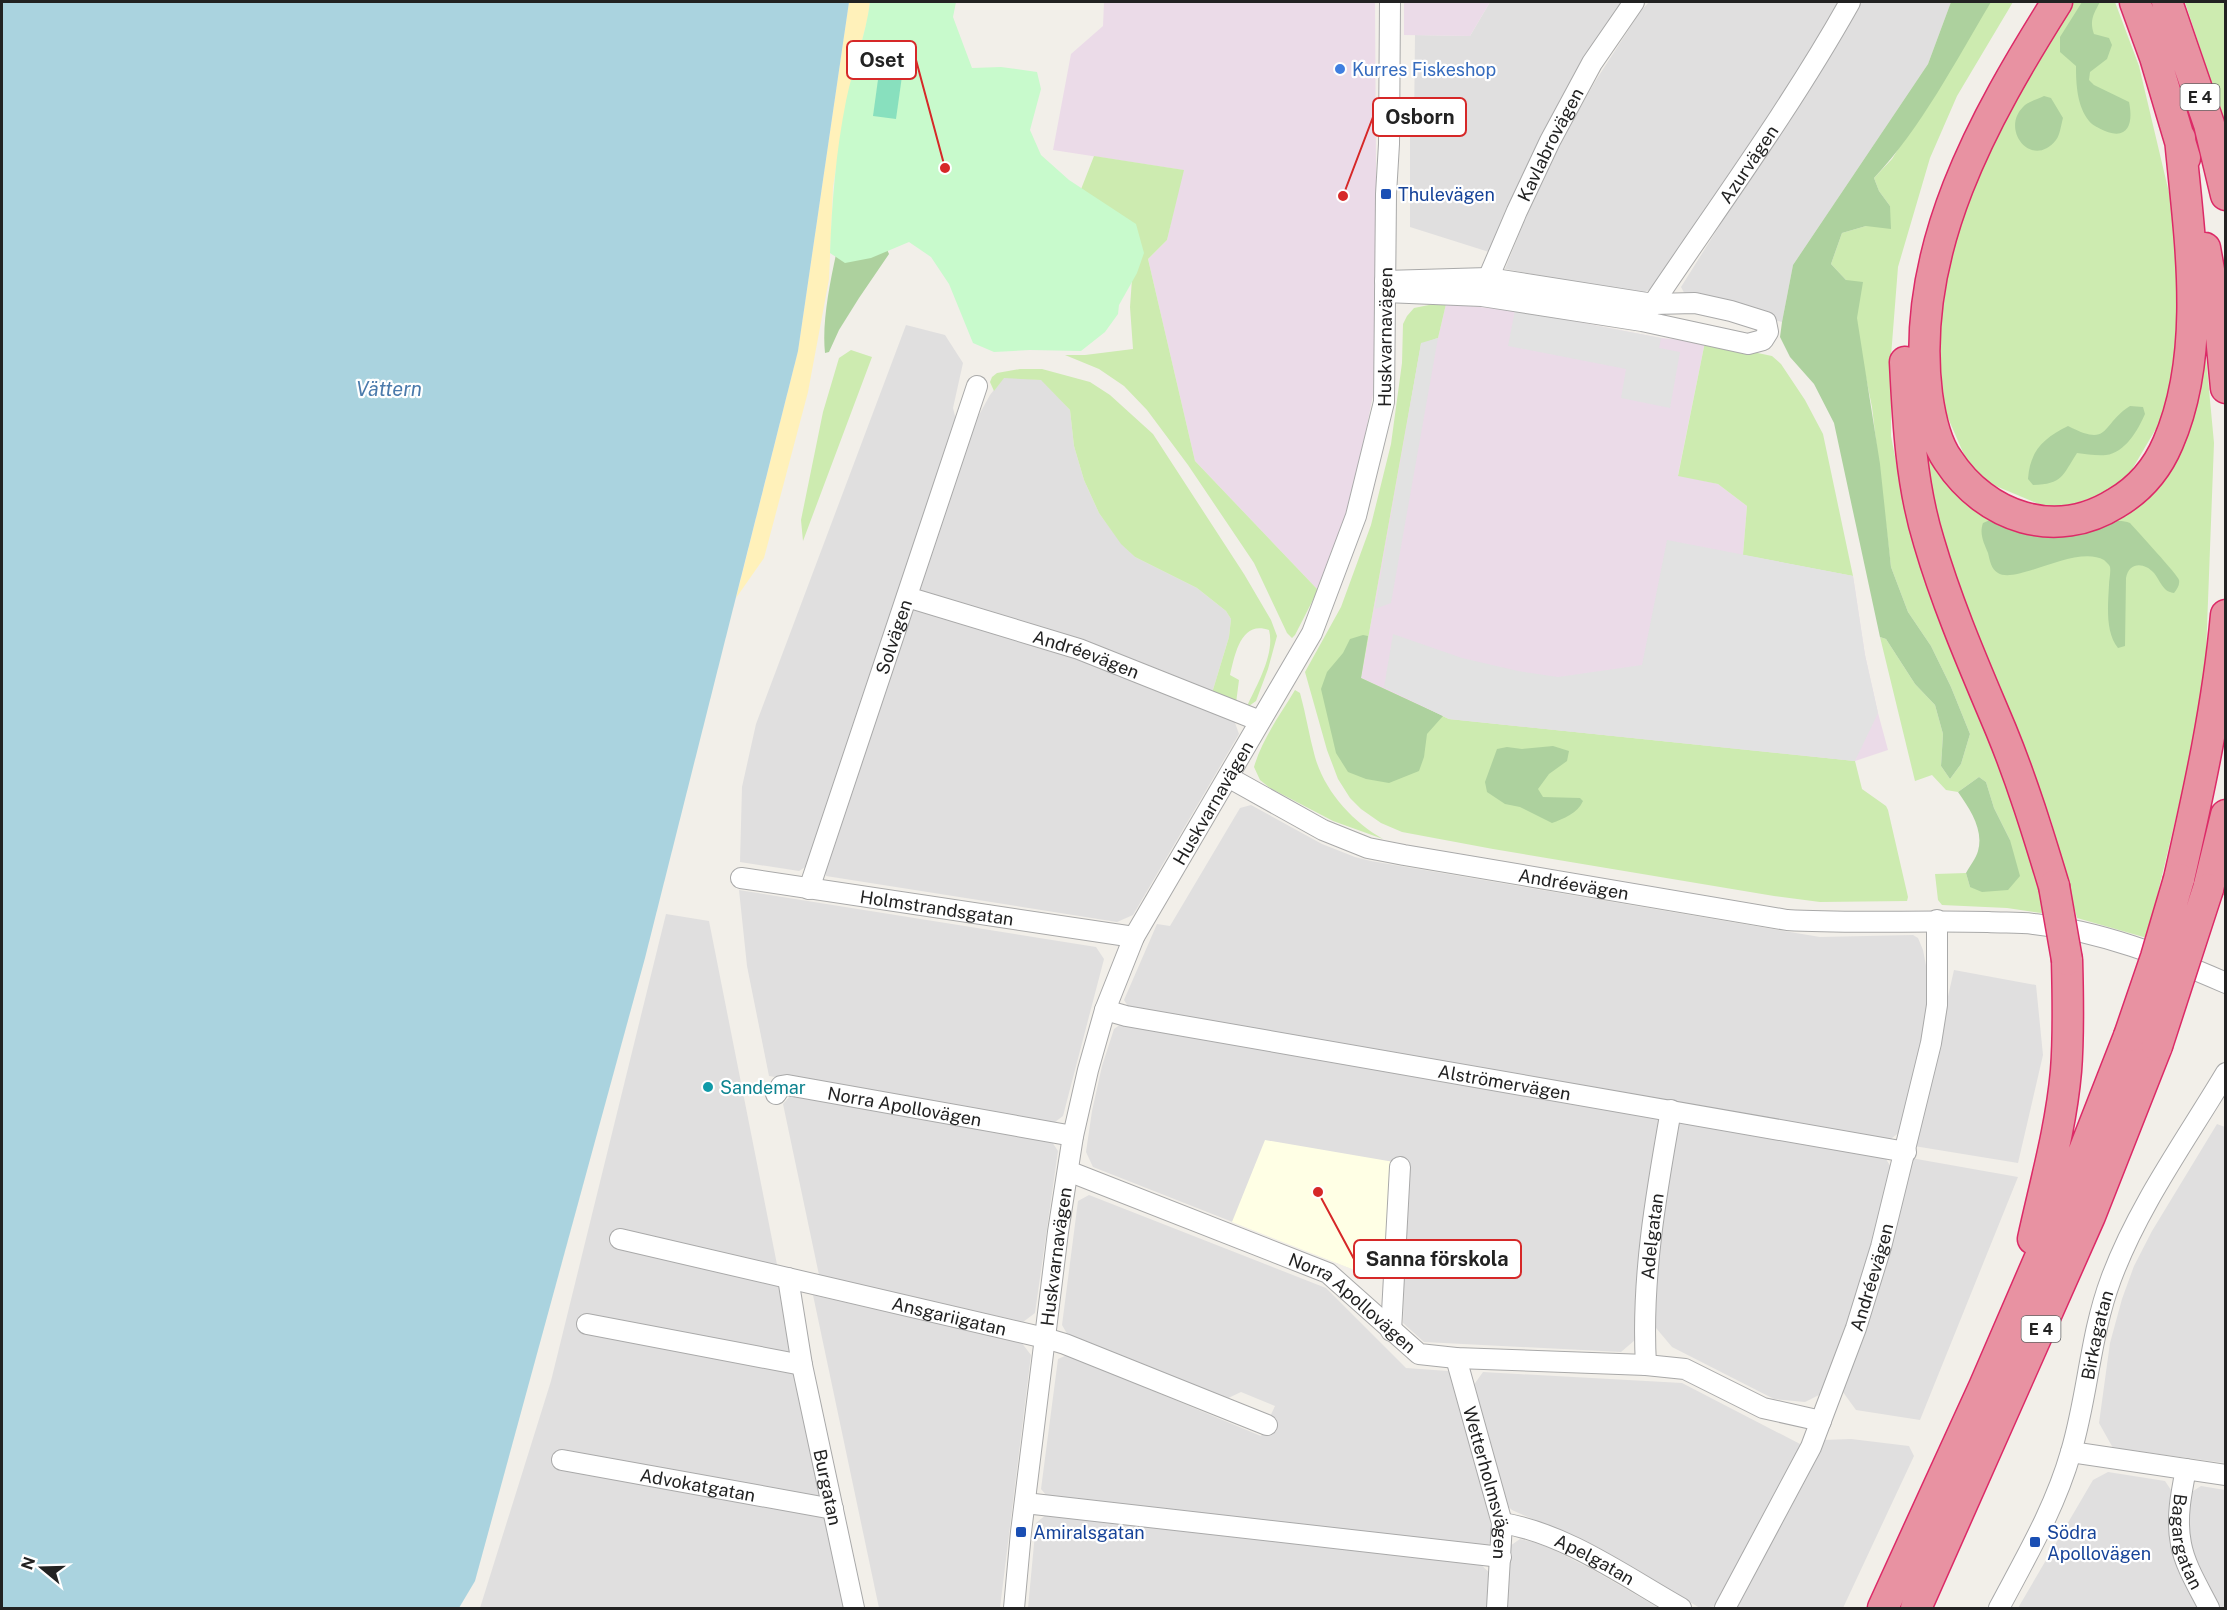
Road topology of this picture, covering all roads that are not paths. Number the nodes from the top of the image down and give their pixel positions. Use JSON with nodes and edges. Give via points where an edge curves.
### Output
{"nodes":[{"id":1,"x":1390,"y":2,"type":"edge"},
{"id":2,"x":1634,"y":2,"type":"edge"},
{"id":3,"x":1850,"y":2,"type":"edge"},
{"id":4,"x":2032,"y":2,"type":"edge"},
{"id":5,"x":2056,"y":2,"type":"edge"},
{"id":6,"x":2135,"y":2,"type":"edge"},
{"id":7,"x":2167,"y":2,"type":"edge"},
{"id":8,"x":2180,"y":138,"type":"junction"},
{"id":9,"x":2226,"y":195,"type":"edge"},
{"id":10,"x":1385,"y":286,"type":"junction"},
{"id":11,"x":1485,"y":287,"type":"junction"},
{"id":12,"x":1653,"y":303,"type":"junction"},
{"id":13,"x":1641,"y":321,"type":"junction"},
{"id":14,"x":977,"y":386,"type":"dead end"},
{"id":15,"x":2226,"y":388,"type":"edge"},
{"id":16,"x":907,"y":597,"type":"junction"},
{"id":17,"x":2226,"y":615,"type":"edge"},
{"id":18,"x":1260,"y":721,"type":"junction"},
{"id":19,"x":1228,"y":777,"type":"junction"},
{"id":20,"x":2226,"y":815,"type":"edge"},
{"id":21,"x":741,"y":878,"type":"dead end"},
{"id":22,"x":809,"y":889,"type":"junction"},
{"id":23,"x":1937,"y":920,"type":"junction"},
{"id":24,"x":1134,"y":937,"type":"junction"},
{"id":25,"x":2226,"y":983,"type":"edge"},
{"id":26,"x":1105,"y":1010,"type":"junction"},
{"id":27,"x":2226,"y":1073,"type":"edge"},
{"id":28,"x":776,"y":1094,"type":"dead end"},
{"id":29,"x":1671,"y":1110,"type":"junction"},
{"id":30,"x":1073,"y":1136,"type":"junction"},
{"id":31,"x":1906,"y":1152,"type":"junction"},
{"id":32,"x":1400,"y":1167,"type":"dead end"},
{"id":33,"x":1068,"y":1171,"type":"junction"},
{"id":34,"x":620,"y":1239,"type":"dead end"},
{"id":35,"x":788,"y":1278,"type":"junction"},
{"id":36,"x":587,"y":1324,"type":"dead end"},
{"id":37,"x":1391,"y":1331,"type":"junction"},
{"id":38,"x":1045,"y":1338,"type":"junction"},
{"id":39,"x":1456,"y":1358,"type":"junction"},
{"id":40,"x":802,"y":1365,"type":"junction"},
{"id":41,"x":1646,"y":1365,"type":"junction"},
{"id":42,"x":1984,"y":1387,"type":"junction"},
{"id":43,"x":1821,"y":1421,"type":"junction"},
{"id":44,"x":1267,"y":1425,"type":"dead end"},
{"id":45,"x":2072,"y":1452,"type":"junction"},
{"id":46,"x":562,"y":1460,"type":"dead end"},
{"id":47,"x":2186,"y":1469,"type":"junction"},
{"id":48,"x":2226,"y":1475,"type":"edge"},
{"id":49,"x":1025,"y":1503,"type":"junction"},
{"id":50,"x":833,"y":1509,"type":"junction"},
{"id":51,"x":1503,"y":1523,"type":"junction"},
{"id":52,"x":1501,"y":1557,"type":"junction"},
{"id":53,"x":854,"y":1608,"type":"edge"},
{"id":54,"x":1014,"y":1608,"type":"edge"},
{"id":55,"x":1497,"y":1608,"type":"edge"},
{"id":56,"x":1681,"y":1608,"type":"edge"},
{"id":57,"x":1725,"y":1608,"type":"edge"},
{"id":58,"x":1883,"y":1608,"type":"edge"},
{"id":59,"x":1916,"y":1608,"type":"edge"},
{"id":60,"x":1999,"y":1608,"type":"edge"},
{"id":61,"x":2209,"y":1608,"type":"edge"}],
"edges":[{"from":1,"to":10,"type":"street","name":"Huskvarnavägen"},
{"from":2,"to":11,"type":"street","name":"Kavlabrovägen","via":[[1592,63],[1550,141]]},
{"from":3,"to":12,"type":"street","name":"Azurvägen","via":[[1747,166]]},
{"from":4,"to":42,"type":"highway","bridge":true,"via":[[1956,142],[1937,190],[1911,296],[1905,361],[1914,474],[1928,541],[2032,812],[2054,886],[2067,960],[2066,1073],[2056,1137],[2029,1254]]},
{"from":5,"to":8,"type":"highway","via":[[2015,69],[1969,158],[1951,203],[1930,286],[1924,361],[1934,430],[1947,459],[1966,484],[1991,505],[2020,518],[2046,522],[2075,521],[2103,512],[2128,496],[2152,473],[2168,444],[2181,407],[2192,317],[2191,254]]},
{"from":6,"to":8,"type":"highway","number":"E 4"},
{"from":7,"to":9,"type":"highway","number":"E 4","via":[[2209,124]]},
{"from":8,"to":15,"type":"highway","number":"E 4","via":[[2204,239]]},
{"from":10,"to":11,"type":"street"},
{"from":10,"to":18,"type":"street","name":"Huskvarnavägen","via":[[1384,402],[1356,516],[1312,633]]},
{"from":11,"to":12,"type":"street"},
{"from":11,"to":13,"type":"street"},
{"from":12,"to":13,"type":"street","name":"Azurvägen"},
{"from":12,"to":13,"type":"street","via":[[1695,303],[1731,310],[1766,322],[1768,332],[1763,340],[1748,344]]},
{"from":14,"to":16,"type":"street","name":"Solvägen"},
{"from":16,"to":18,"type":"street","name":"Andréevägen","via":[[1079,649]]},
{"from":16,"to":22,"type":"street","name":"Solvägen"},
{"from":17,"to":42,"type":"highway","number":"E 4","bridge":true,"via":[[2204,771],[2156,957],[2064,1203]]},
{"from":18,"to":19,"type":"street","name":"Huskvarnavägen"},
{"from":19,"to":23,"type":"street","name":"Andréevägen","via":[[1323,831],[1368,848],[1786,920]]},
{"from":19,"to":24,"type":"street","name":"Huskvarnavägen"},
{"from":20,"to":59,"type":"highway","number":"E 4","bridge":true,"via":[[2208,889],[2157,1047],[2090,1216]]},
{"from":21,"to":22,"type":"street","name":"Holmstrandsgatan"},
{"from":22,"to":24,"type":"street","name":"Holmstrandsgatan"},
{"from":23,"to":25,"type":"street","name":"Andréevägen","via":[[2033,924],[2089,934],[2131,945]]},
{"from":23,"to":31,"type":"street","name":"Andréevägen","via":[[1937,1005]]},
{"from":24,"to":26,"type":"street","name":"Huskvarnavägen"},
{"from":26,"to":29,"type":"street","name":"Alströmervägen"},
{"from":26,"to":30,"type":"street","name":"Huskvarnavägen"},
{"from":27,"to":45,"type":"street","name":"Birkagatan","via":[[2140,1217],[2110,1281],[2093,1339]]},
{"from":28,"to":30,"type":"street","name":"Norra Apollovägen","via":[[781,1086],[787,1085]]},
{"from":29,"to":31,"type":"street","name":"Alströmervägen"},
{"from":29,"to":41,"type":"street","name":"Adelgatan","via":[[1654,1207],[1644,1328]]},
{"from":30,"to":33,"type":"street","name":"Huskvarnavägen"},
{"from":31,"to":43,"type":"street","name":"Andréevägen","via":[[1856,1328]]},
{"from":32,"to":37,"type":"street"},
{"from":33,"to":37,"type":"street","name":"Norra Apollovägen","via":[[1328,1273]]},
{"from":33,"to":38,"type":"street","name":"Huskvarnavägen"},
{"from":34,"to":35,"type":"street","name":"Ansgariigatan"},
{"from":35,"to":38,"type":"street","name":"Ansgariigatan"},
{"from":35,"to":40,"type":"street","name":"Burgatan"},
{"from":36,"to":40,"type":"street"},
{"from":37,"to":39,"type":"street","name":"Norra Apollovägen","via":[[1419,1354]]},
{"from":38,"to":44,"type":"street","name":"Ansgariigatan"},
{"from":38,"to":49,"type":"street","name":"Huskvarnavägen"},
{"from":39,"to":41,"type":"street","name":"Norra Apollovägen"},
{"from":39,"to":51,"type":"street","name":"Wetterholmsvägen"},
{"from":40,"to":50,"type":"street","name":"Burgatan"},
{"from":41,"to":43,"type":"street","name":"Norra Apollovägen","via":[[1684,1369],[1763,1408]]},
{"from":42,"to":58,"type":"highway","number":"E 4"},
{"from":43,"to":57,"type":"street","name":"Andréevägen"},
{"from":45,"to":47,"type":"street"},
{"from":45,"to":60,"type":"street","name":"Birkagatan","via":[[2040,1533]]},
{"from":46,"to":50,"type":"street","name":"Advokatgatan"},
{"from":47,"to":48,"type":"street"},
{"from":47,"to":61,"type":"street","name":"Bagargatan","via":[[2179,1517],[2181,1545]]},
{"from":49,"to":52,"type":"street"},
{"from":49,"to":54,"type":"street","name":"Huskvarnavägen"},
{"from":50,"to":53,"type":"street","name":"Burgatan"},
{"from":51,"to":52,"type":"street","name":"Wetterholmsvägen"},
{"from":51,"to":56,"type":"street","name":"Apelgatan","via":[[1528,1527],[1589,1556]]},
{"from":52,"to":55,"type":"street","name":"Wetterholmsvägen"}]}
